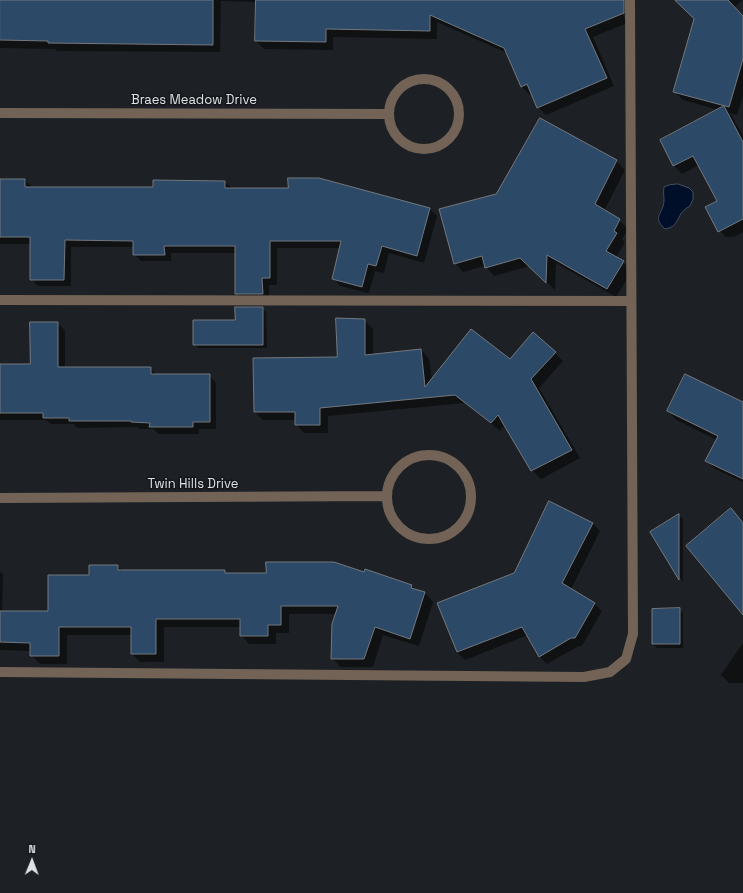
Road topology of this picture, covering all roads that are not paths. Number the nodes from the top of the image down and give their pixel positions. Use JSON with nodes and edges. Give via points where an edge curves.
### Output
{"nodes":[{"id":1,"x":630,"y":0,"type":"edge"},
{"id":2,"x":0,"y":112,"type":"edge"},
{"id":3,"x":389,"y":114,"type":"junction"},
{"id":4,"x":0,"y":300,"type":"edge"},
{"id":5,"x":631,"y":301,"type":"junction"},
{"id":6,"x":386,"y":496,"type":"junction"},
{"id":7,"x":0,"y":498,"type":"edge"},
{"id":8,"x":0,"y":672,"type":"edge"}],
"edges":[{"from":1,"to":5,"type":"street"},
{"from":2,"to":3,"type":"street","name":"Braes Meadow Drive"},
{"from":3,"to":3,"type":"street","via":[[391,127],[399,138],[410,146],[424,149],[437,146],[448,139],[456,128],[459,115],[456,101],[449,90],[438,82],[424,79],[411,82],[399,89],[392,101]]},
{"from":4,"to":5,"type":"street"},
{"from":5,"to":8,"type":"street","via":[[633,634],[626,659],[610,672],[576,677]]},
{"from":6,"to":6,"type":"street","via":[[389,512],[398,526],[412,536],[428,540],[445,537],[459,528],[468,514],[472,498],[469,481],[460,467],[446,458],[430,454],[413,457],[399,466],[390,479]]},
{"from":6,"to":7,"type":"street","name":"Twin Hills Drive"}]}
